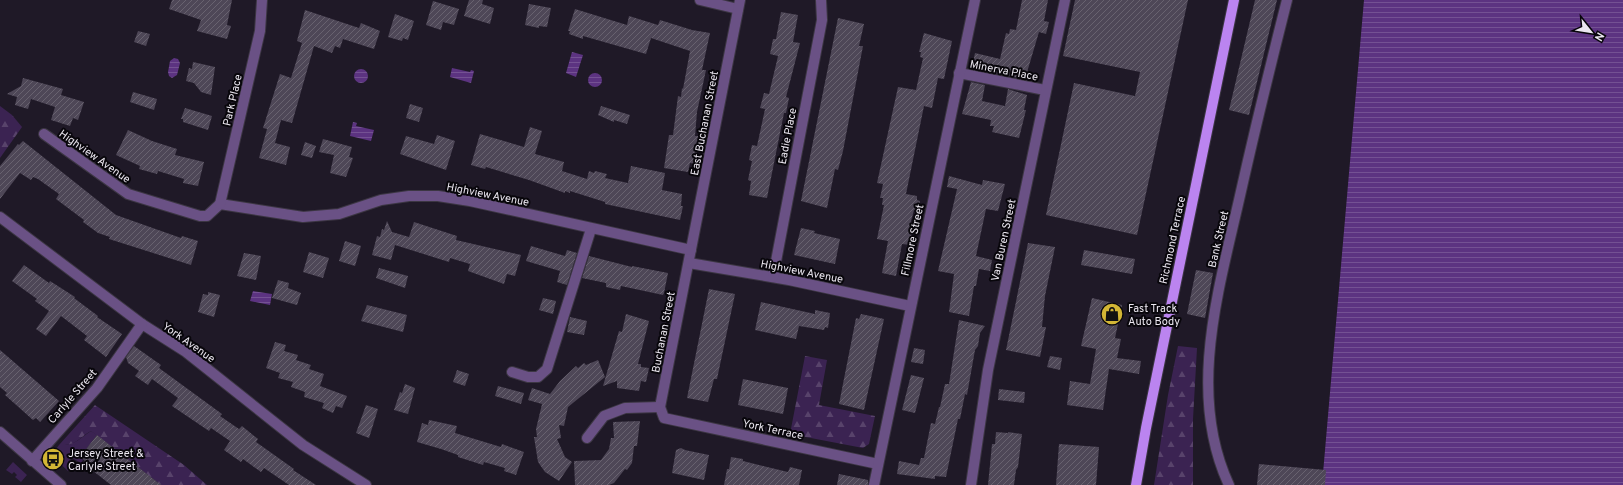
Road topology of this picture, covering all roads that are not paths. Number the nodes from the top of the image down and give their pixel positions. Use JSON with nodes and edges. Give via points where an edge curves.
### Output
{"nodes":[{"id":1,"x":262,"y":0,"type":"edge"},
{"id":2,"x":700,"y":0,"type":"edge"},
{"id":3,"x":821,"y":0,"type":"edge"},
{"id":4,"x":974,"y":0,"type":"edge"},
{"id":5,"x":1065,"y":0,"type":"edge"},
{"id":6,"x":1234,"y":0,"type":"edge"},
{"id":7,"x":1287,"y":0,"type":"edge"},
{"id":8,"x":739,"y":4,"type":"edge"},
{"id":9,"x":959,"y":74,"type":"junction"},
{"id":10,"x":1045,"y":90,"type":"junction"},
{"id":11,"x":44,"y":134,"type":"dead end"},
{"id":12,"x":220,"y":204,"type":"junction"},
{"id":13,"x":0,"y":217,"type":"edge"},
{"id":14,"x":591,"y":229,"type":"junction"},
{"id":15,"x":691,"y":250,"type":"junction"},
{"id":16,"x":689,"y":263,"type":"junction"},
{"id":17,"x":773,"y":277,"type":"junction"},
{"id":18,"x":910,"y":306,"type":"junction"},
{"id":19,"x":142,"y":324,"type":"junction"},
{"id":20,"x":512,"y":372,"type":"dead end"},
{"id":21,"x":660,"y":407,"type":"junction"},
{"id":22,"x":0,"y":432,"type":"edge"},
{"id":23,"x":587,"y":438,"type":"dead end"},
{"id":24,"x":32,"y":461,"type":"junction"},
{"id":25,"x":878,"y":464,"type":"junction"},
{"id":26,"x":62,"y":485,"type":"edge"},
{"id":27,"x":366,"y":485,"type":"edge"},
{"id":28,"x":874,"y":485,"type":"edge"},
{"id":29,"x":971,"y":485,"type":"edge"},
{"id":30,"x":1136,"y":485,"type":"edge"},
{"id":31,"x":1229,"y":485,"type":"edge"}],
"edges":[{"from":1,"to":12,"type":"street","name":"Park Place","via":[[260,31]]},
{"from":2,"to":8,"type":"street"},
{"from":3,"to":17,"type":"street","name":"Eadie Place","via":[[822,20]]},
{"from":4,"to":9,"type":"street","name":"Fillmore Street"},
{"from":5,"to":10,"type":"street","name":"Van Buren Street"},
{"from":6,"to":30,"type":"main road","name":"Richmond Terrace"},
{"from":7,"to":31,"type":"street","name":"Bank Street","via":[[1257,118],[1212,324],[1209,357],[1210,424],[1216,454]]},
{"from":8,"to":15,"type":"street","name":"East Buchanan Street"},
{"from":9,"to":10,"type":"street","name":"Minerva Place"},
{"from":9,"to":18,"type":"street","name":"Fillmore Street"},
{"from":10,"to":29,"type":"street","name":"Van Buren Street","via":[[988,370]]},
{"from":11,"to":12,"type":"street","name":"Highview Avenue","via":[[128,194],[200,216],[207,216]]},
{"from":12,"to":14,"type":"street","name":"Highview Avenue","via":[[303,217],[339,214],[381,200],[409,196],[438,196]]},
{"from":13,"to":19,"type":"street","name":"York Avenue"},
{"from":14,"to":15,"type":"street","name":"Highview Avenue"},
{"from":14,"to":20,"type":"street","via":[[547,369],[538,377]]},
{"from":15,"to":16,"type":"street","name":"Buchanan Street"},
{"from":16,"to":17,"type":"street","name":"Highview Avenue"},
{"from":16,"to":21,"type":"street","name":"Buchanan Street"},
{"from":17,"to":18,"type":"street","name":"Highview Avenue"},
{"from":18,"to":25,"type":"street","name":"Fillmore Street"},
{"from":19,"to":24,"type":"street","name":"Carlyle Street","via":[[97,388]]},
{"from":19,"to":27,"type":"street","name":"York Avenue","via":[[186,352],[303,446]]},
{"from":21,"to":23,"type":"street","via":[[625,408],[604,416]]},
{"from":21,"to":25,"type":"street","name":"York Terrace","via":[[664,418]]},
{"from":22,"to":24,"type":"street"},
{"from":24,"to":26,"type":"street"},
{"from":25,"to":28,"type":"street","name":"Fillmore Street"}]}
